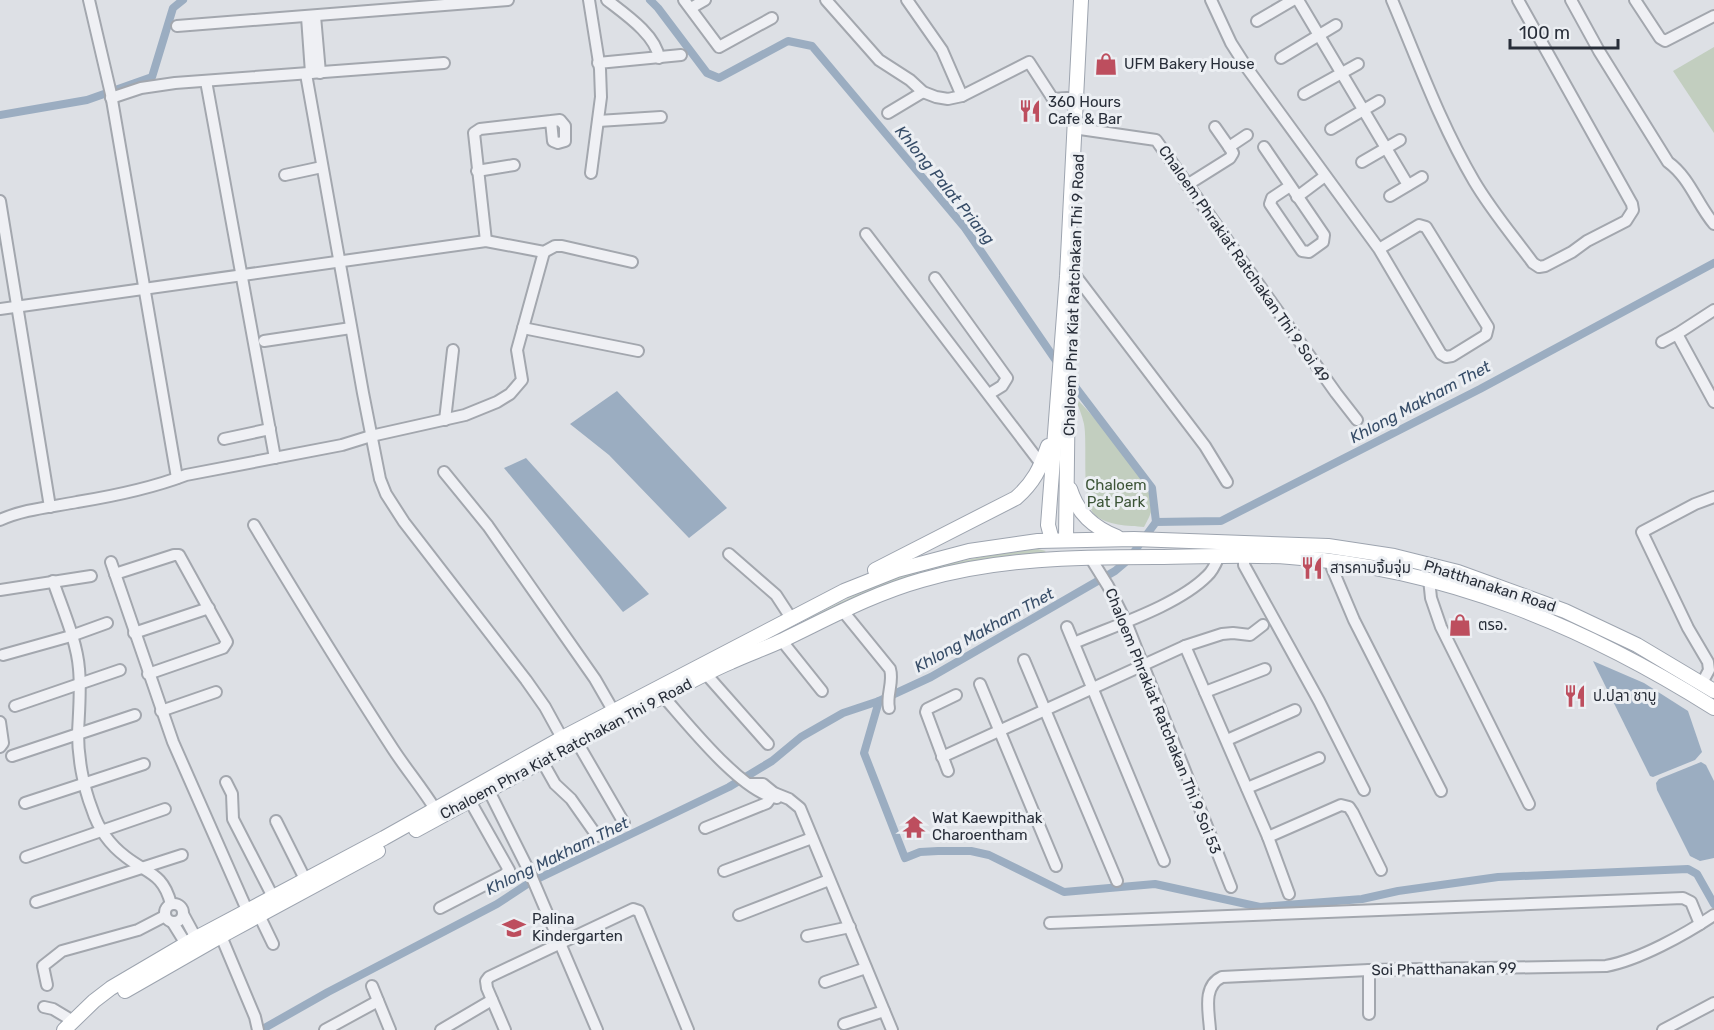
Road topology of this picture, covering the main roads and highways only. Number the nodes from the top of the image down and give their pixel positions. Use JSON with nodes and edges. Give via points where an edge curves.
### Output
{"nodes":[{"id":1,"x":1082,"y":0,"type":"edge"},
{"id":2,"x":1089,"y":0,"type":"edge"},
{"id":3,"x":1065,"y":347,"type":"junction"},
{"id":4,"x":1063,"y":387,"type":"junction"},
{"id":5,"x":1054,"y":427,"type":"junction"},
{"id":6,"x":1068,"y":484,"type":"junction"},
{"id":7,"x":1129,"y":539,"type":"junction"},
{"id":8,"x":1060,"y":542,"type":"junction"},
{"id":9,"x":1090,"y":558,"type":"junction"},
{"id":10,"x":1044,"y":559,"type":"junction"},
{"id":11,"x":844,"y":591,"type":"junction"},
{"id":12,"x":1714,"y":691,"type":"edge"},
{"id":13,"x":1714,"y":708,"type":"edge"},
{"id":14,"x":569,"y":743,"type":"junction"},
{"id":15,"x":253,"y":912,"type":"junction"},
{"id":16,"x":194,"y":945,"type":"junction"},
{"id":17,"x":71,"y":1027,"type":"edge"}],
"edges":[{"from":1,"to":3,"type":"main road","name":"Chaloem Phra Kiat Ratchakan Thi 9 Road"},
{"from":2,"to":3,"type":"main road","name":"Chaloem Phra Kiat Ratchakan Thi 9 Road","via":[[1075,275]]},
{"from":3,"to":4,"type":"main road","name":"Chaloem Phra Kiat Ratchakan Thi 9 Road"},
{"from":4,"to":5,"type":"main road","name":"Chaloem Phra Kiat Ratchakan Thi 9 Road"},
{"from":4,"to":6,"type":"main road","name":"Chaloem Phra Kiat Ratchakan Thi 9 Road"},
{"from":5,"to":8,"type":"main road","name":"Chaloem Phra Kiat Ratchakan Thi 9 Road","via":[[1048,525]]},
{"from":5,"to":11,"type":"main road","via":[[1042,465],[1016,498],[921,545]]},
{"from":6,"to":7,"type":"main road","via":[[1075,504],[1092,524]]},
{"from":6,"to":8,"type":"main road","name":"Chaloem Phra Kiat Ratchakan Thi 9 Road"},
{"from":7,"to":8,"type":"main road","name":"Phatthanakan Road"},
{"from":7,"to":12,"type":"main road","name":"Phatthanakan Road","via":[[1328,546],[1394,556],[1458,572],[1565,611],[1637,645]]},
{"from":8,"to":9,"type":"main road"},
{"from":8,"to":10,"type":"main road"},
{"from":8,"to":11,"type":"main road","name":"Chaloem Phra Kiat Ratchakan Thi 9 Road","via":[[988,547],[943,556]]},
{"from":9,"to":10,"type":"main road","name":"Chaloem Phra Kiat Ratchakan Thi 9 Road"},
{"from":9,"to":13,"type":"main road","name":"Phatthanakan Road","via":[[1288,557],[1411,574],[1587,636]]},
{"from":10,"to":14,"type":"main road","name":"Chaloem Phra Kiat Ratchakan Thi 9 Road","via":[[921,580],[874,596],[730,662]]},
{"from":11,"to":14,"type":"main road","name":"Chaloem Phra Kiat Ratchakan Thi 9 Road","via":[[614,712]]},
{"from":14,"to":15,"type":"main road","name":"Chaloem Phra Kiat Ratchakan Thi 9 Road","via":[[489,791]]},
{"from":14,"to":15,"type":"main road","name":"Chaloem Phra Kiat Ratchakan Thi 9 Road","via":[[435,809],[273,897]]},
{"from":15,"to":16,"type":"main road","name":"Chaloem Phra Kiat Ratchakan Thi 9 Road"},
{"from":15,"to":16,"type":"main road","name":"Chaloem Phra Kiat Ratchakan Thi 9 Road","via":[[221,936]]},
{"from":16,"to":17,"type":"main road","name":"Chaloem Phra Kiat Ratchakan Thi 9 Road"}]}
